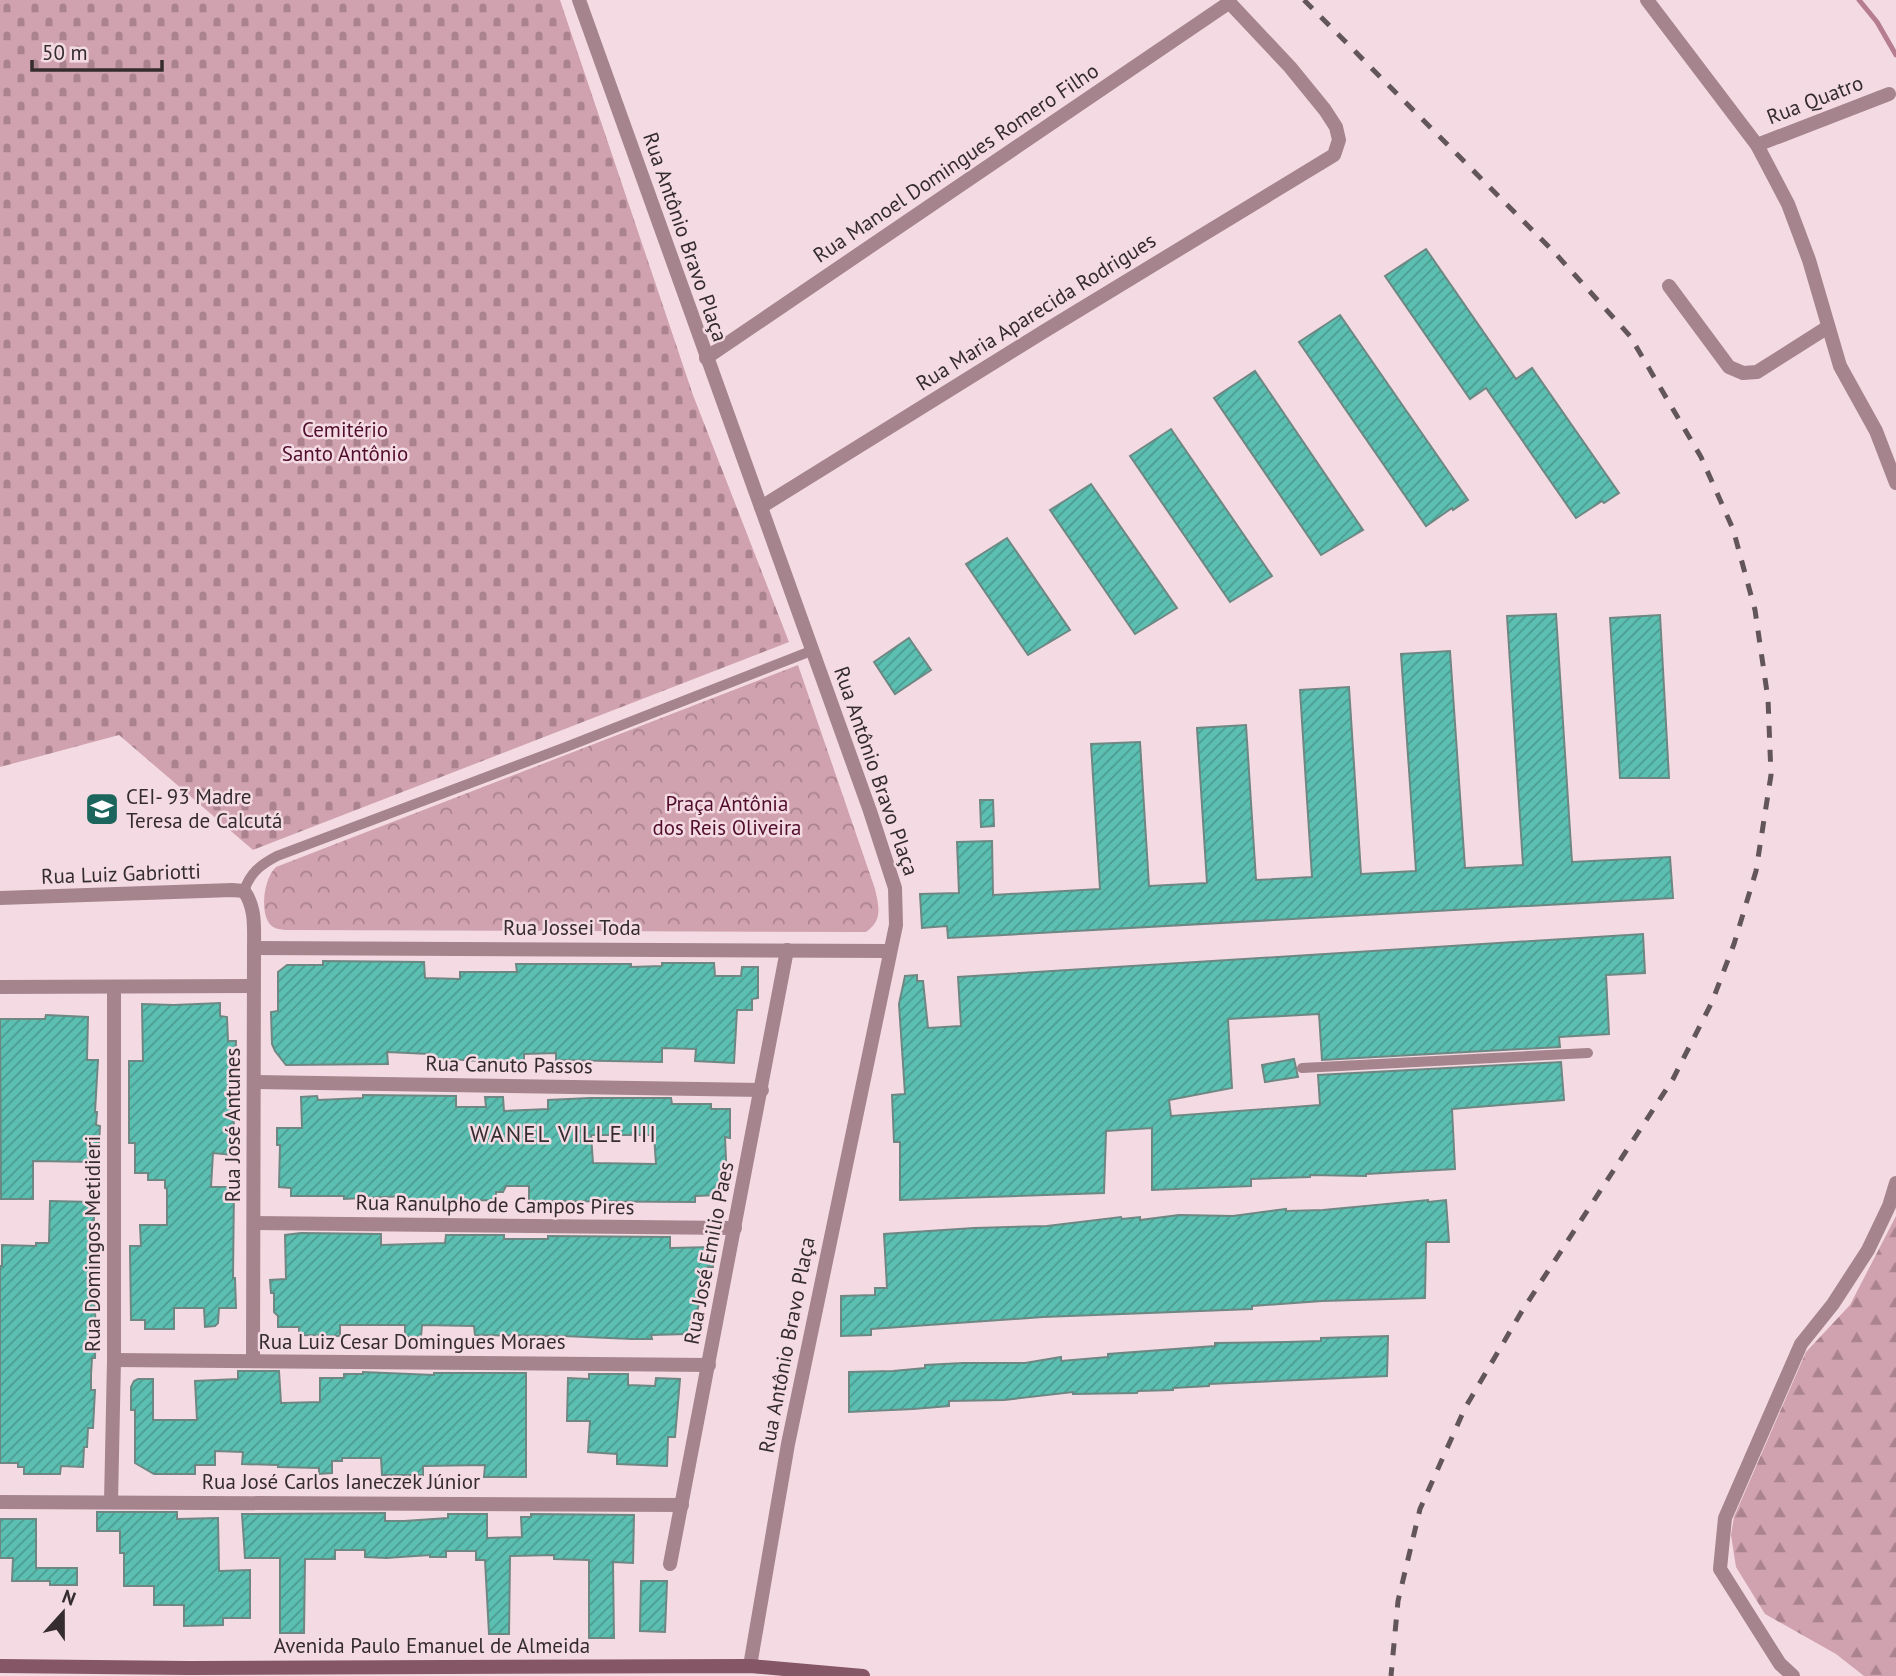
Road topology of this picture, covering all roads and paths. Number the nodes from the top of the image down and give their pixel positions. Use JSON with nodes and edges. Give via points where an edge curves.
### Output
{"nodes":[{"id":1,"x":579,"y":0,"type":"edge"},
{"id":2,"x":1647,"y":0,"type":"edge"},
{"id":3,"x":1229,"y":1,"type":"edge"},
{"id":4,"x":1889,"y":94,"type":"dead end"},
{"id":5,"x":1757,"y":145,"type":"junction"},
{"id":6,"x":1669,"y":286,"type":"dead end"},
{"id":7,"x":1828,"y":327,"type":"junction"},
{"id":8,"x":706,"y":358,"type":"junction"},
{"id":9,"x":1896,"y":483,"type":"edge"},
{"id":10,"x":761,"y":507,"type":"junction"},
{"id":11,"x":811,"y":651,"type":"junction"},
{"id":12,"x":244,"y":891,"type":"junction"},
{"id":13,"x":0,"y":898,"type":"edge"},
{"id":14,"x":254,"y":948,"type":"junction"},
{"id":15,"x":787,"y":950,"type":"junction"},
{"id":16,"x":889,"y":951,"type":"junction"},
{"id":17,"x":253,"y":986,"type":"junction"},
{"id":18,"x":0,"y":987,"type":"edge"},
{"id":19,"x":114,"y":987,"type":"junction"},
{"id":20,"x":1588,"y":1053,"type":"dead end"},
{"id":21,"x":1302,"y":1068,"type":"dead end"},
{"id":22,"x":254,"y":1082,"type":"junction"},
{"id":23,"x":762,"y":1090,"type":"junction"},
{"id":24,"x":1896,"y":1183,"type":"edge"},
{"id":25,"x":255,"y":1223,"type":"junction"},
{"id":26,"x":735,"y":1228,"type":"junction"},
{"id":27,"x":114,"y":1360,"type":"junction"},
{"id":28,"x":253,"y":1361,"type":"junction"},
{"id":29,"x":709,"y":1365,"type":"junction"},
{"id":30,"x":0,"y":1502,"type":"edge"},
{"id":31,"x":111,"y":1502,"type":"junction"},
{"id":32,"x":682,"y":1505,"type":"junction"},
{"id":33,"x":670,"y":1563,"type":"dead end"},
{"id":34,"x":0,"y":1666,"type":"edge"},
{"id":35,"x":749,"y":1671,"type":"edge"},
{"id":36,"x":863,"y":1676,"type":"edge"},
{"id":37,"x":1793,"y":1676,"type":"edge"}],
"edges":[{"from":1,"to":8,"type":"street","name":"Rua Antônio Bravo Plaça"},
{"from":2,"to":5,"type":"street"},
{"from":3,"to":8,"type":"street","name":"Rua Manoel Domingues Romero Filho"},
{"from":3,"to":10,"type":"street","name":"Rua Maria Aparecida Rodrigues","via":[[1325,110],[1339,140],[1334,155]]},
{"from":4,"to":5,"type":"street","name":"Rua Quatro"},
{"from":5,"to":7,"type":"street","via":[[1788,204]]},
{"from":6,"to":7,"type":"street","via":[[1729,367],[1743,373],[1757,372]]},
{"from":7,"to":9,"type":"street","via":[[1840,366],[1876,431]]},
{"from":8,"to":10,"type":"street","name":"Rua Antônio Bravo Plaça"},
{"from":10,"to":11,"type":"street","name":"Rua Antônio Bravo Plaça"},
{"from":11,"to":12,"type":"lane","via":[[276,856],[258,867]]},
{"from":11,"to":16,"type":"street","name":"Rua Antônio Bravo Plaça","via":[[895,888],[896,925]]},
{"from":12,"to":13,"type":"street","name":"Rua Luiz Gabriotti"},
{"from":12,"to":14,"type":"street","name":"Rua José Antunes","via":[[253,911]]},
{"from":14,"to":15,"type":"street","name":"Rua Jossei Toda"},
{"from":14,"to":17,"type":"street","name":"Rua José Antunes"},
{"from":15,"to":16,"type":"street","name":"Rua Jossei Toda"},
{"from":15,"to":23,"type":"street","name":"Rua José Emilio Paes"},
{"from":16,"to":35,"type":"street","name":"Rua Antônio Bravo Plaça","via":[[788,1444]]},
{"from":17,"to":19,"type":"street"},
{"from":17,"to":22,"type":"street","name":"Rua José Antunes"},
{"from":18,"to":19,"type":"street"},
{"from":19,"to":27,"type":"street","name":"Rua Domingos Metidieri"},
{"from":20,"to":21,"type":"lane"},
{"from":22,"to":23,"type":"street","name":"Rua Canuto Passos"},
{"from":22,"to":25,"type":"street","name":"Rua José Antunes"},
{"from":23,"to":26,"type":"street","name":"Rua José Emilio Paes"},
{"from":24,"to":37,"type":"street","via":[[1868,1250],[1801,1344],[1725,1518],[1720,1569],[1780,1664]]},
{"from":25,"to":26,"type":"street","name":"Rua Ranulpho de Campos Pires"},
{"from":25,"to":28,"type":"street","name":"Rua José Antunes"},
{"from":26,"to":29,"type":"street","name":"Rua José Emilio Paes"},
{"from":27,"to":28,"type":"street","name":"Rua Luiz Cesar Domingues Moraes"},
{"from":27,"to":31,"type":"street","name":"Rua Domingos Metidieri"},
{"from":28,"to":29,"type":"street","name":"Rua Luiz Cesar Domingues Moraes"},
{"from":29,"to":32,"type":"street","name":"Rua José Emilio Paes"},
{"from":30,"to":31,"type":"street","name":"Rua José Carlos Ianeczek Júnior"},
{"from":31,"to":32,"type":"street","name":"Rua José Carlos Ianeczek Júnior"},
{"from":32,"to":33,"type":"street","name":"Rua José Emilio Paes"},
{"from":34,"to":35,"type":"main road","name":"Avenida Paulo Emanuel de Almeida"},
{"from":35,"to":36,"type":"main road","name":"Avenida Paulo Emanuel de Almeida"}]}
